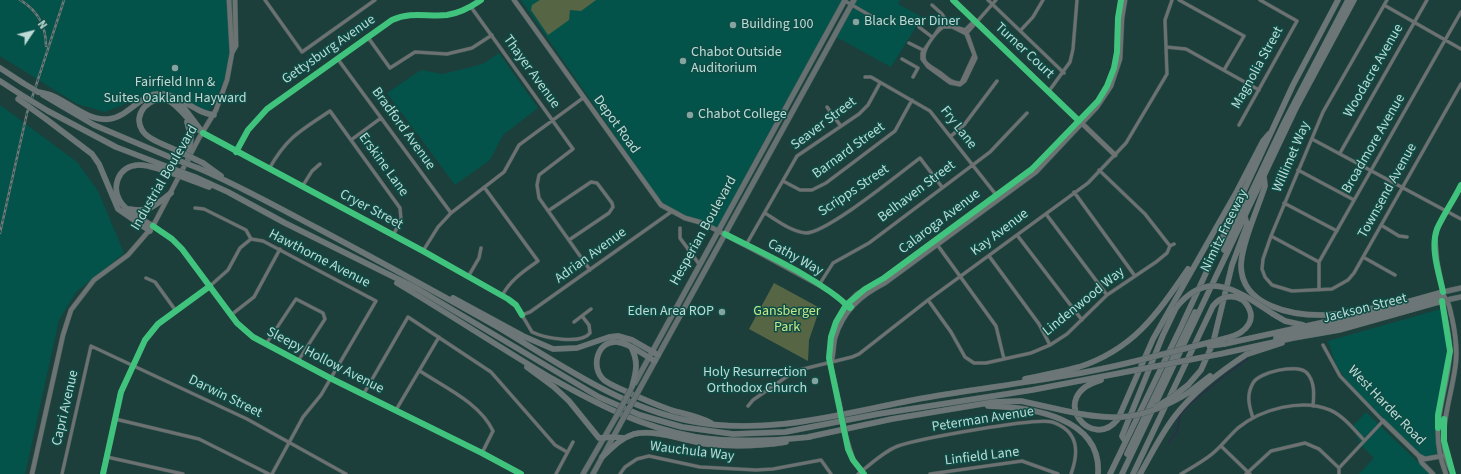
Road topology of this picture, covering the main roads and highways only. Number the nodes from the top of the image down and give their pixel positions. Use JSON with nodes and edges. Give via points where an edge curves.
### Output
{"nodes":[{"id":1,"x":845,"y":0,"type":"edge"},
{"id":2,"x":1338,"y":0,"type":"edge"},
{"id":3,"x":1345,"y":0,"type":"edge"},
{"id":4,"x":1348,"y":0,"type":"edge"},
{"id":5,"x":1354,"y":0,"type":"edge"},
{"id":6,"x":853,"y":2,"type":"edge"},
{"id":7,"x":0,"y":68,"type":"edge"},
{"id":8,"x":1,"y":82,"type":"edge"},
{"id":9,"x":19,"y":96,"type":"junction"},
{"id":10,"x":52,"y":98,"type":"junction"},
{"id":11,"x":178,"y":100,"type":"junction"},
{"id":12,"x":183,"y":114,"type":"junction"},
{"id":13,"x":214,"y":115,"type":"road end"},
{"id":14,"x":1271,"y":132,"type":"junction"},
{"id":15,"x":1266,"y":145,"type":"junction"},
{"id":16,"x":188,"y":160,"type":"road end"},
{"id":17,"x":201,"y":166,"type":"junction"},
{"id":18,"x":167,"y":169,"type":"junction"},
{"id":19,"x":1264,"y":177,"type":"junction"},
{"id":20,"x":171,"y":193,"type":"road end"},
{"id":21,"x":127,"y":209,"type":"junction"},
{"id":22,"x":1245,"y":217,"type":"junction"},
{"id":23,"x":1205,"y":245,"type":"junction"},
{"id":24,"x":358,"y":259,"type":"junction"},
{"id":25,"x":418,"y":282,"type":"junction"},
{"id":26,"x":1461,"y":288,"type":"edge"},
{"id":27,"x":1461,"y":296,"type":"edge"},
{"id":28,"x":1444,"y":297,"type":"junction"},
{"id":29,"x":1379,"y":309,"type":"junction"},
{"id":30,"x":1310,"y":326,"type":"junction"},
{"id":31,"x":1293,"y":338,"type":"junction"},
{"id":32,"x":1226,"y":341,"type":"junction"},
{"id":33,"x":631,"y":347,"type":"junction"},
{"id":34,"x":502,"y":350,"type":"junction"},
{"id":35,"x":1239,"y":350,"type":"junction"},
{"id":36,"x":652,"y":351,"type":"junction"},
{"id":37,"x":1247,"y":354,"type":"junction"},
{"id":38,"x":658,"y":355,"type":"junction"},
{"id":39,"x":648,"y":357,"type":"junction"},
{"id":40,"x":655,"y":361,"type":"junction"},
{"id":41,"x":1136,"y":370,"type":"junction"},
{"id":42,"x":1013,"y":384,"type":"junction"},
{"id":43,"x":632,"y":388,"type":"junction"},
{"id":44,"x":975,"y":406,"type":"junction"},
{"id":45,"x":1145,"y":413,"type":"junction"},
{"id":46,"x":717,"y":425,"type":"junction"},
{"id":47,"x":613,"y":437,"type":"junction"},
{"id":48,"x":810,"y":437,"type":"junction"},
{"id":49,"x":624,"y":438,"type":"junction"},
{"id":50,"x":602,"y":439,"type":"junction"},
{"id":51,"x":1125,"y":441,"type":"junction"},
{"id":52,"x":602,"y":457,"type":"junction"},
{"id":53,"x":583,"y":474,"type":"edge"},
{"id":54,"x":593,"y":474,"type":"edge"},
{"id":55,"x":1098,"y":474,"type":"edge"},
{"id":56,"x":1110,"y":474,"type":"edge"},
{"id":57,"x":1118,"y":474,"type":"edge"},
{"id":58,"x":1122,"y":474,"type":"edge"},
{"id":59,"x":1133,"y":474,"type":"edge"},
{"id":60,"x":1140,"y":474,"type":"edge"}],
"edges":[{"from":1,"to":36,"type":"main road","name":"Hesperian Boulevard"},
{"from":2,"to":14,"type":"highway","name":"Nimitz Freeway"},
{"from":3,"to":15,"type":"highway","via":[[1272,141]]},
{"from":4,"to":57,"type":"highway","via":[[1284,123]]},
{"from":5,"to":19,"type":"highway","name":"Nimitz Freeway","via":[[1310,80]]},
{"from":6,"to":38,"type":"main road","name":"Hesperian Boulevard"},
{"from":7,"to":10,"type":"highway","bridge":true},
{"from":8,"to":9,"type":"highway"},
{"from":9,"to":18,"type":"highway","bridge":true,"via":[[116,147]]},
{"from":9,"to":21,"type":"highway","bridge":true,"via":[[92,154],[99,164],[118,209],[151,229]]},
{"from":10,"to":11,"type":"highway","via":[[103,119],[120,116],[154,95],[167,95]]},
{"from":10,"to":17,"type":"highway","bridge":true,"via":[[94,125],[172,158]]},
{"from":11,"to":12,"type":"highway","via":[[203,133]]},
{"from":11,"to":13,"type":"highway","via":[[205,114]]},
{"from":12,"to":16,"type":"highway","via":[[191,132]]},
{"from":12,"to":17,"type":"highway","bridge":true,"via":[[170,102],[158,99],[144,108],[139,120],[146,134]]},
{"from":14,"to":15,"type":"highway","name":"Nimitz Freeway"},
{"from":14,"to":23,"type":"highway","via":[[1263,141]]},
{"from":15,"to":51,"type":"highway","name":"Nimitz Freeway"},
{"from":17,"to":25,"type":"highway","via":[[214,169],[224,179]]},
{"from":18,"to":21,"type":"highway","via":[[141,165],[125,169],[117,180],[116,187],[119,199]]},
{"from":18,"to":24,"type":"highway","bridge":true,"via":[[240,198]]},
{"from":19,"to":22,"type":"highway","name":"Nimitz Freeway"},
{"from":19,"to":29,"type":"highway","via":[[1265,186],[1242,258],[1242,272],[1250,292],[1270,305],[1299,313],[1327,315]]},
{"from":20,"to":21,"type":"highway","via":[[151,208],[140,211]]},
{"from":22,"to":45,"type":"highway","bridge":true,"via":[[1247,225],[1232,265],[1214,343],[1200,370],[1188,385]]},
{"from":22,"to":58,"type":"highway","name":"Nimitz Freeway"},
{"from":23,"to":41,"type":"highway","via":[[1153,338],[1118,419],[1105,429],[1094,429],[1081,423],[1076,416],[1075,402],[1084,387]]},
{"from":23,"to":42,"type":"highway","via":[[1155,314],[1142,330],[1128,341],[1099,359],[1078,367]]},
{"from":24,"to":34,"type":"highway"},
{"from":24,"to":41,"type":"highway","via":[[416,288],[606,401],[654,420],[697,430],[741,434],[792,431]]},
{"from":25,"to":36,"type":"highway","via":[[473,307],[523,336],[553,349],[569,350],[618,336]]},
{"from":25,"to":46,"type":"highway","via":[[612,393],[665,415]]},
{"from":26,"to":28,"type":"main road"},
{"from":27,"to":28,"type":"main road"},
{"from":28,"to":29,"type":"highway","name":"Jackson Street"},
{"from":28,"to":31,"type":"highway","name":"Jackson Street","via":[[1339,330]]},
{"from":28,"to":35,"type":"highway","via":[[1367,318],[1286,335]]},
{"from":29,"to":30,"type":"highway"},
{"from":30,"to":32,"type":"highway"},
{"from":30,"to":51,"type":"highway","bridge":true,"via":[[1285,321],[1237,291],[1216,285],[1190,294],[1176,308],[1160,342],[1122,436]]},
{"from":31,"to":35,"type":"highway"},
{"from":31,"to":37,"type":"highway"},
{"from":32,"to":42,"type":"highway","bridge":true,"via":[[1064,377]]},
{"from":32,"to":59,"type":"highway","bridge":true,"via":[[1246,330],[1250,322],[1248,306],[1234,296],[1221,298],[1213,306]]},
{"from":33,"to":39,"type":"highway"},
{"from":33,"to":43,"type":"highway","via":[[637,363]]},
{"from":33,"to":46,"type":"highway","via":[[612,342],[600,351],[596,367],[605,380],[643,400]]},
{"from":34,"to":48,"type":"highway","via":[[606,408],[666,430],[733,441]]},
{"from":34,"to":50,"type":"highway","via":[[554,387]]},
{"from":35,"to":41,"type":"highway","bridge":true},
{"from":36,"to":38,"type":"highway"},
{"from":36,"to":39,"type":"main road","name":"Hesperian Boulevard"},
{"from":37,"to":45,"type":"highway","bridge":true,"via":[[1226,364],[1170,404]]},
{"from":37,"to":60,"type":"highway","via":[[1217,375],[1182,408],[1166,428]]},
{"from":38,"to":40,"type":"main road","name":"Hesperian Boulevard"},
{"from":39,"to":40,"type":"highway"},
{"from":39,"to":43,"type":"main road","name":"Hesperian Boulevard"},
{"from":40,"to":47,"type":"main road","name":"Hesperian Boulevard","bridge":true},
{"from":42,"to":46,"type":"highway","via":[[922,398],[789,424]]},
{"from":43,"to":50,"type":"main road","name":"Hesperian Boulevard","bridge":true},
{"from":44,"to":45,"type":"highway","bridge":true,"via":[[1021,401],[1093,417],[1112,418]]},
{"from":44,"to":48,"type":"highway","via":[[892,418]]},
{"from":44,"to":55,"type":"highway","via":[[1030,410],[1060,419],[1080,431],[1092,443],[1098,460]]},
{"from":47,"to":49,"type":"highway"},
{"from":47,"to":50,"type":"highway"},
{"from":47,"to":52,"type":"main road","name":"Hesperian Boulevard"},
{"from":48,"to":49,"type":"highway","via":[[771,444],[726,446],[646,433]]},
{"from":49,"to":52,"type":"highway"},
{"from":50,"to":53,"type":"main road","name":"Hesperian Boulevard"},
{"from":51,"to":56,"type":"highway","name":"Nimitz Freeway"},
{"from":52,"to":54,"type":"main road","name":"Hesperian Boulevard"}]}
